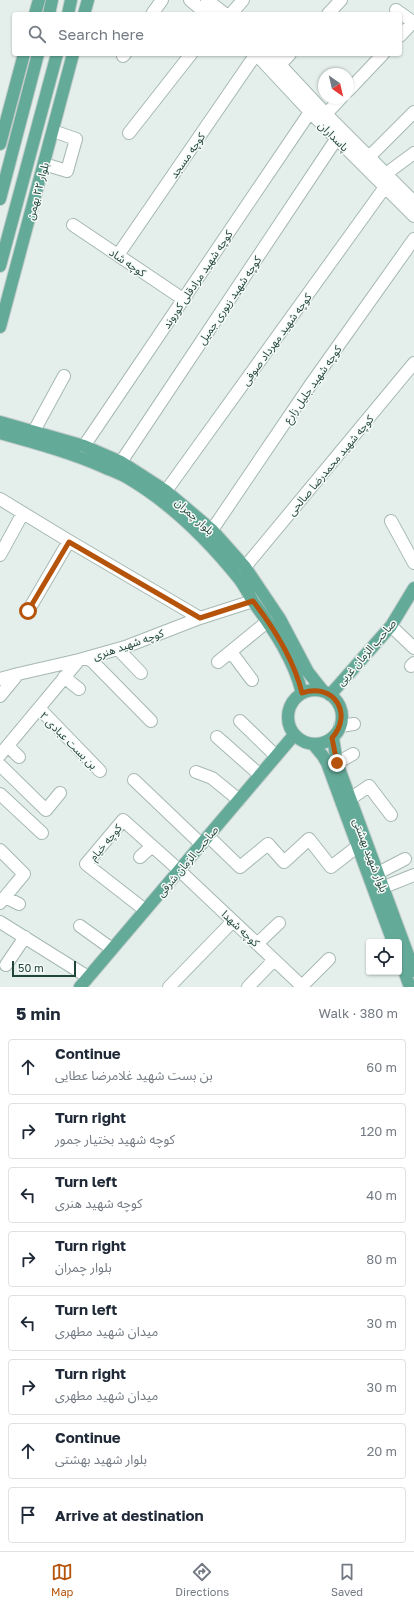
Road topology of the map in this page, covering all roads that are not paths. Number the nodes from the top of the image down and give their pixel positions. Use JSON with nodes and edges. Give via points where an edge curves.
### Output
{"nodes":[{"id":1,"x":39,"y":0,"type":"edge"},
{"id":2,"x":52,"y":0,"type":"edge"},
{"id":3,"x":71,"y":0,"type":"edge"},
{"id":4,"x":88,"y":0,"type":"edge"},
{"id":5,"x":162,"y":0,"type":"edge"},
{"id":6,"x":190,"y":0,"type":"edge"},
{"id":7,"x":207,"y":0,"type":"edge"},
{"id":8,"x":243,"y":0,"type":"edge"},
{"id":9,"x":341,"y":0,"type":"edge"},
{"id":10,"x":396,"y":10,"type":"dead end"},
{"id":11,"x":36,"y":12,"type":"edge"},
{"id":12,"x":49,"y":12,"type":"edge"},
{"id":13,"x":68,"y":12,"type":"edge"},
{"id":14,"x":85,"y":12,"type":"edge"},
{"id":15,"x":153,"y":12,"type":"edge"},
{"id":16,"x":205,"y":12,"type":"edge"},
{"id":17,"x":222,"y":12,"type":"edge"},
{"id":18,"x":233,"y":12,"type":"edge"},
{"id":19,"x":330,"y":12,"type":"edge"},
{"id":20,"x":399,"y":12,"type":"edge"},
{"id":21,"x":402,"y":14,"type":"edge"},
{"id":22,"x":413,"y":22,"type":"edge"},
{"id":23,"x":402,"y":34,"type":"edge"},
{"id":24,"x":23,"y":56,"type":"edge"},
{"id":25,"x":37,"y":56,"type":"edge"},
{"id":26,"x":56,"y":56,"type":"edge"},
{"id":27,"x":72,"y":56,"type":"edge"},
{"id":28,"x":189,"y":56,"type":"edge"},
{"id":29,"x":255,"y":56,"type":"edge"},
{"id":30,"x":258,"y":56,"type":"edge"},
{"id":31,"x":272,"y":56,"type":"edge"},
{"id":32,"x":288,"y":56,"type":"edge"},
{"id":33,"x":381,"y":56,"type":"edge"},
{"id":34,"x":280,"y":65,"type":"junction"},
{"id":35,"x":354,"y":85,"type":"edge"},
{"id":36,"x":335,"y":104,"type":"edge"},
{"id":37,"x":310,"y":112,"type":"junction"},
{"id":38,"x":414,"y":112,"type":"edge"},
{"id":39,"x":326,"y":114,"type":"junction"},
{"id":40,"x":53,"y":131,"type":"junction"},
{"id":41,"x":129,"y":133,"type":"dead end"},
{"id":42,"x":337,"y":138,"type":"junction"},
{"id":43,"x":0,"y":144,"type":"edge"},
{"id":44,"x":414,"y":153,"type":"edge"},
{"id":45,"x":369,"y":157,"type":"junction"},
{"id":46,"x":44,"y":164,"type":"junction"},
{"id":47,"x":387,"y":174,"type":"junction"},
{"id":48,"x":386,"y":187,"type":"junction"},
{"id":49,"x":0,"y":198,"type":"edge"},
{"id":50,"x":414,"y":202,"type":"edge"},
{"id":51,"x":414,"y":216,"type":"edge"},
{"id":52,"x":73,"y":225,"type":"dead end"},
{"id":53,"x":414,"y":240,"type":"edge"},
{"id":54,"x":118,"y":255,"type":"junction"},
{"id":55,"x":0,"y":266,"type":"edge"},
{"id":56,"x":183,"y":299,"type":"junction"},
{"id":57,"x":0,"y":327,"type":"edge"},
{"id":58,"x":414,"y":362,"type":"edge"},
{"id":59,"x":64,"y":376,"type":"dead end"},
{"id":60,"x":0,"y":422,"type":"edge"},
{"id":61,"x":34,"y":431,"type":"junction"},
{"id":62,"x":0,"y":433,"type":"edge"},
{"id":63,"x":84,"y":446,"type":"junction"},
{"id":64,"x":122,"y":462,"type":"junction"},
{"id":65,"x":166,"y":491,"type":"junction"},
{"id":66,"x":0,"y":499,"type":"edge"},
{"id":67,"x":23,"y":513,"type":"junction"},
{"id":68,"x":391,"y":521,"type":"dead end"},
{"id":69,"x":212,"y":530,"type":"junction"},
{"id":70,"x":69,"y":542,"type":"junction"},
{"id":71,"x":0,"y":555,"type":"edge"},
{"id":72,"x":414,"y":563,"type":"edge"},
{"id":73,"x":245,"y":567,"type":"junction"},
{"id":74,"x":414,"y":588,"type":"edge"},
{"id":75,"x":253,"y":601,"type":"junction"},
{"id":76,"x":28,"y":611,"type":"dead end"},
{"id":77,"x":200,"y":618,"type":"junction"},
{"id":78,"x":268,"y":622,"type":"junction"},
{"id":79,"x":391,"y":626,"type":"junction"},
{"id":80,"x":414,"y":648,"type":"edge"},
{"id":81,"x":118,"y":649,"type":"junction"},
{"id":82,"x":231,"y":652,"type":"junction"},
{"id":83,"x":83,"y":659,"type":"junction"},
{"id":84,"x":218,"y":662,"type":"dead end"},
{"id":85,"x":141,"y":673,"type":"dead end"},
{"id":86,"x":18,"y":674,"type":"junction"},
{"id":87,"x":64,"y":677,"type":"junction"},
{"id":88,"x":0,"y":679,"type":"edge"},
{"id":89,"x":252,"y":680,"type":"dead end"},
{"id":90,"x":79,"y":689,"type":"dead end"},
{"id":91,"x":302,"y":693,"type":"junction"},
{"id":92,"x":326,"y":693,"type":"junction"},
{"id":93,"x":0,"y":696,"type":"edge"},
{"id":94,"x":38,"y":708,"type":"junction"},
{"id":95,"x":151,"y":721,"type":"dead end"},
{"id":96,"x":240,"y":721,"type":"dead end"},
{"id":97,"x":354,"y":724,"type":"dead end"},
{"id":98,"x":340,"y":726,"type":"junction"},
{"id":99,"x":294,"y":735,"type":"junction"},
{"id":100,"x":218,"y":737,"type":"dead end"},
{"id":101,"x":332,"y":738,"type":"junction"},
{"id":102,"x":313,"y":744,"type":"junction"},
{"id":103,"x":4,"y":750,"type":"edge"},
{"id":104,"x":353,"y":754,"type":"dead end"},
{"id":105,"x":276,"y":756,"type":"junction"},
{"id":106,"x":19,"y":757,"type":"dead end"},
{"id":107,"x":337,"y":763,"type":"junction"},
{"id":108,"x":0,"y":765,"type":"edge"},
{"id":109,"x":100,"y":771,"type":"dead end"},
{"id":110,"x":196,"y":772,"type":"dead end"},
{"id":111,"x":260,"y":776,"type":"junction"},
{"id":112,"x":134,"y":780,"type":"dead end"},
{"id":113,"x":60,"y":793,"type":"dead end"},
{"id":114,"x":0,"y":794,"type":"edge"},
{"id":115,"x":350,"y":799,"type":"junction"},
{"id":116,"x":239,"y":800,"type":"junction"},
{"id":117,"x":391,"y":815,"type":"dead end"},
{"id":118,"x":42,"y":833,"type":"dead end"},
{"id":119,"x":204,"y":840,"type":"junction"},
{"id":120,"x":152,"y":846,"type":"junction"},
{"id":121,"x":358,"y":846,"type":"junction"},
{"id":122,"x":0,"y":850,"type":"edge"},
{"id":123,"x":140,"y":857,"type":"dead end"},
{"id":124,"x":405,"y":859,"type":"dead end"},
{"id":125,"x":179,"y":870,"type":"junction"},
{"id":126,"x":378,"y":873,"type":"junction"},
{"id":127,"x":413,"y":878,"type":"edge"},
{"id":128,"x":384,"y":887,"type":"junction"},
{"id":129,"x":3,"y":900,"type":"edge"},
{"id":130,"x":19,"y":904,"type":"dead end"},
{"id":131,"x":145,"y":910,"type":"junction"},
{"id":132,"x":233,"y":921,"type":"junction"},
{"id":133,"x":0,"y":922,"type":"edge"},
{"id":134,"x":279,"y":923,"type":"dead end"},
{"id":135,"x":80,"y":926,"type":"dead end"},
{"id":136,"x":25,"y":937,"type":"junction"},
{"id":137,"x":392,"y":939,"type":"edge"},
{"id":138,"x":257,"y":944,"type":"junction"},
{"id":139,"x":112,"y":949,"type":"junction"},
{"id":140,"x":408,"y":958,"type":"edge"},
{"id":141,"x":329,"y":959,"type":"dead end"},
{"id":142,"x":274,"y":960,"type":"junction"},
{"id":143,"x":6,"y":965,"type":"dead end"},
{"id":144,"x":414,"y":971,"type":"edge"},
{"id":145,"x":84,"y":982,"type":"edge"},
{"id":146,"x":169,"y":987,"type":"edge"},
{"id":147,"x":248,"y":987,"type":"edge"},
{"id":148,"x":302,"y":987,"type":"edge"},
{"id":149,"x":410,"y":987,"type":"edge"}],
"edges":[{"from":1,"to":11,"type":"main road"},
{"from":2,"to":12,"type":"main road"},
{"from":3,"to":13,"type":"main road"},
{"from":4,"to":14,"type":"main road"},
{"from":5,"to":15,"type":"street"},
{"from":6,"to":16,"type":"street"},
{"from":7,"to":17,"type":"street"},
{"from":8,"to":18,"type":"street"},
{"from":9,"to":19,"type":"street"},
{"from":10,"to":20,"type":"street"},
{"from":21,"to":22,"type":"street"},
{"from":22,"to":23,"type":"street"},
{"from":24,"to":43,"type":"main road"},
{"from":25,"to":49,"type":"main road"},
{"from":26,"to":55,"type":"main road","name":"بلوار ۲۲ بهمن"},
{"from":27,"to":40,"type":"main road","name":"بلوار ۲۲ بهمن"},
{"from":28,"to":41,"type":"street"},
{"from":29,"to":54,"type":"street","name":"کوچه مسجد"},
{"from":30,"to":37,"type":"street","name":"پاسداران"},
{"from":31,"to":34,"type":"street","name":"پاسداران"},
{"from":32,"to":34,"type":"street"},
{"from":33,"to":35,"type":"street"},
{"from":34,"to":39,"type":"street","name":"پاسداران"},
{"from":36,"to":39,"type":"street"},
{"from":37,"to":42,"type":"street","name":"پاسداران"},
{"from":37,"to":56,"type":"street","name":"کوچه شهید مرادقلی کوروند"},
{"from":38,"to":45,"type":"street"},
{"from":39,"to":45,"type":"street","name":"پاسداران"},
{"from":40,"to":46,"type":"main road","name":"بلوار ۲۲ بهمن"},
{"from":40,"to":46,"type":"street","via":[[76,139],[67,171]]},
{"from":42,"to":48,"type":"street","name":"پاسداران"},
{"from":42,"to":64,"type":"street","name":"کوچه شهید زیوری جمیل"},
{"from":44,"to":47,"type":"street"},
{"from":45,"to":47,"type":"street","name":"پاسداران"},
{"from":46,"to":57,"type":"main road","name":"بلوار ۲۲ بهمن"},
{"from":47,"to":50,"type":"street","name":"پاسداران"},
{"from":48,"to":51,"type":"street","name":"پاسداران"},
{"from":48,"to":65,"type":"street","name":"کوچه شهید مهرداد صوفی"},
{"from":52,"to":54,"type":"street","name":"کوچه شاد"},
{"from":53,"to":69,"type":"street","name":"کوچه شهید جلیل زارع","via":[[311,384]]},
{"from":54,"to":56,"type":"street","name":"کوچه شاد"},
{"from":56,"to":63,"type":"street","name":"کوچه شهید مرادقلی کوروند"},
{"from":58,"to":73,"type":"street","name":"کوچه شهید محمدرضا صالحی"},
{"from":59,"to":61,"type":"street"},
{"from":60,"to":61,"type":"main road","name":"بلوار چمران"},
{"from":61,"to":63,"type":"main road","name":"بلوار چمران"},
{"from":62,"to":75,"type":"main road","name":"بلوار چمران","via":[[53,447],[128,478],[170,508],[205,540],[240,580]]},
{"from":63,"to":64,"type":"main road","name":"بلوار چمران"},
{"from":64,"to":65,"type":"main road","name":"بلوار چمران"},
{"from":65,"to":69,"type":"main road","name":"بلوار چمران"},
{"from":66,"to":67,"type":"street"},
{"from":67,"to":70,"type":"street"},
{"from":67,"to":71,"type":"street"},
{"from":68,"to":72,"type":"street"},
{"from":69,"to":73,"type":"main road","name":"بلوار چمران"},
{"from":70,"to":76,"type":"street"},
{"from":70,"to":77,"type":"street"},
{"from":73,"to":92,"type":"main road","name":"بلوار چمران","via":[[280,619],[308,672]]},
{"from":74,"to":79,"type":"main road","name":"صاحب الزمان غربی"},
{"from":75,"to":77,"type":"street","name":"کوچه شهید هنری"},
{"from":75,"to":78,"type":"main road","name":"بلوار چمران"},
{"from":77,"to":81,"type":"street","name":"کوچه شهید هنری"},
{"from":78,"to":82,"type":"street"},
{"from":78,"to":91,"type":"main road","name":"بلوار چمران","via":[[299,679]]},
{"from":79,"to":80,"type":"street"},
{"from":79,"to":92,"type":"main road","name":"صاحب الزمان غربی"},
{"from":81,"to":83,"type":"street","name":"کوچه شهید هنری"},
{"from":81,"to":85,"type":"street"},
{"from":82,"to":84,"type":"street"},
{"from":82,"to":89,"type":"street"},
{"from":83,"to":86,"type":"street","name":"کوچه شهید هنری"},
{"from":83,"to":87,"type":"street"},
{"from":83,"to":95,"type":"street","via":[[93,662]]},
{"from":86,"to":88,"type":"street","name":"کوچه شهید هنری"},
{"from":86,"to":93,"type":"street"},
{"from":87,"to":90,"type":"street"},
{"from":87,"to":94,"type":"street"},
{"from":91,"to":92,"type":"main road"},
{"from":91,"to":99,"type":"main road","via":[[289,709],[288,723]]},
{"from":92,"to":98,"type":"main road","via":[[339,705],[342,719]]},
{"from":94,"to":103,"type":"street"},
{"from":94,"to":109,"type":"street","name":"بن بست عبادی ۲"},
{"from":96,"to":105,"type":"street"},
{"from":97,"to":98,"type":"street"},
{"from":98,"to":101,"type":"main road"},
{"from":99,"to":102,"type":"main road","via":[[299,740]]},
{"from":99,"to":105,"type":"main road","name":"صاحب الزمان شرقی"},
{"from":100,"to":111,"type":"street"},
{"from":101,"to":102,"type":"main road","via":[[327,742]]},
{"from":101,"to":107,"type":"main road","name":"بلوار شهید بهشتی"},
{"from":102,"to":121,"type":"main road","name":"بلوار شهید بهشتی","via":[[327,763]]},
{"from":103,"to":106,"type":"street"},
{"from":104,"to":107,"type":"street"},
{"from":105,"to":111,"type":"main road","name":"صاحب الزمان شرقی"},
{"from":107,"to":115,"type":"main road","name":"بلوار شهید بهشتی"},
{"from":108,"to":113,"type":"street","via":[[46,810]]},
{"from":110,"to":116,"type":"street","via":[[212,778]]},
{"from":111,"to":116,"type":"main road","name":"صاحب الزمان شرقی"},
{"from":112,"to":119,"type":"street"},
{"from":114,"to":118,"type":"street"},
{"from":115,"to":117,"type":"street","via":[[369,786]]},
{"from":115,"to":126,"type":"main road","name":"بلوار شهید بهشتی"},
{"from":116,"to":119,"type":"main road","name":"صاحب الزمان شرقی"},
{"from":119,"to":121,"type":"street","via":[[240,867],[268,844],[284,862],[309,839],[331,867]]},
{"from":119,"to":125,"type":"main road","name":"صاحب الزمان شرقی"},
{"from":120,"to":123,"type":"street"},
{"from":120,"to":125,"type":"street","name":"کوچه خیام"},
{"from":120,"to":131,"type":"street","name":"کوچه خیام","via":[[123,820],[86,864]]},
{"from":121,"to":137,"type":"main road","name":"بلوار شهید بهشتی"},
{"from":122,"to":129,"type":"street","via":[[24,874]]},
{"from":124,"to":126,"type":"street"},
{"from":125,"to":131,"type":"main road","name":"صاحب الزمان شرقی"},
{"from":125,"to":132,"type":"street","name":"کوچه شهدا"},
{"from":126,"to":128,"type":"main road","name":"بلوار شهید بهشتی"},
{"from":127,"to":128,"type":"street"},
{"from":128,"to":140,"type":"main road","name":"بلوار شهید بهشتی"},
{"from":129,"to":130,"type":"street"},
{"from":131,"to":139,"type":"main road","name":"صاحب الزمان شرقی"},
{"from":132,"to":138,"type":"street","name":"کوچه شهدا"},
{"from":132,"to":146,"type":"street"},
{"from":133,"to":136,"type":"street"},
{"from":134,"to":138,"type":"street"},
{"from":135,"to":139,"type":"street"},
{"from":136,"to":143,"type":"street"},
{"from":136,"to":145,"type":"street"},
{"from":138,"to":142,"type":"street","name":"کوچه شهدا"},
{"from":139,"to":145,"type":"main road","name":"صاحب الزمان شرقی"},
{"from":140,"to":144,"type":"main road","name":"بلوار شهید بهشتی"},
{"from":140,"to":149,"type":"main road","name":"بلوار شهید بهشتی"},
{"from":141,"to":148,"type":"street"},
{"from":142,"to":147,"type":"street"},
{"from":142,"to":148,"type":"street","name":"کوچه شهدا"}]}
